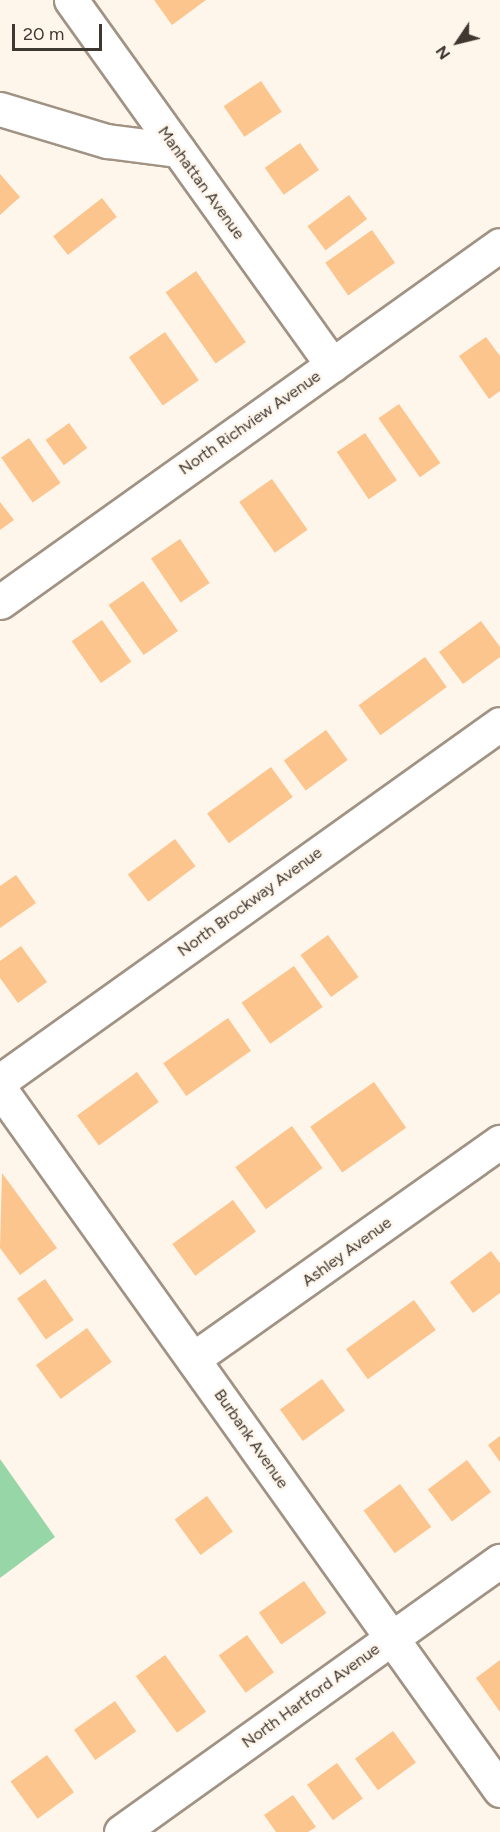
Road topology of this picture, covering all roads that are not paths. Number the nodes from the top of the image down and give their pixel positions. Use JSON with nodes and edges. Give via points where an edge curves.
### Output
{"nodes":[{"id":1,"x":71,"y":0,"type":"edge"},
{"id":2,"x":0,"y":109,"type":"edge"},
{"id":3,"x":178,"y":150,"type":"junction"},
{"id":4,"x":500,"y":245,"type":"edge"},
{"id":5,"x":332,"y":365,"type":"junction"},
{"id":6,"x":0,"y":602,"type":"edge"},
{"id":7,"x":500,"y":724,"type":"edge"},
{"id":8,"x":0,"y":1081,"type":"edge"},
{"id":9,"x":0,"y":1089,"type":"edge"},
{"id":10,"x":500,"y":1142,"type":"edge"},
{"id":11,"x":194,"y":1359,"type":"junction"},
{"id":12,"x":500,"y":1560,"type":"edge"},
{"id":13,"x":392,"y":1638,"type":"junction"},
{"id":14,"x":500,"y":1791,"type":"edge"},
{"id":15,"x":121,"y":1832,"type":"edge"}],
"edges":[{"from":1,"to":3,"type":"street","name":"Manhattan Avenue"},
{"from":2,"to":3,"type":"street","via":[[107,141]]},
{"from":3,"to":5,"type":"street","name":"Manhattan Avenue"},
{"from":4,"to":5,"type":"street","name":"North Richview Avenue"},
{"from":5,"to":6,"type":"street","name":"North Richview Avenue"},
{"from":7,"to":8,"type":"street","name":"North Brockway Avenue"},
{"from":9,"to":11,"type":"street","name":"Burbank Avenue"},
{"from":10,"to":11,"type":"street","name":"Ashley Avenue"},
{"from":11,"to":13,"type":"street","name":"Burbank Avenue"},
{"from":12,"to":13,"type":"street","name":"North Hartford Avenue"},
{"from":13,"to":14,"type":"street","name":"Burbank Avenue"},
{"from":13,"to":15,"type":"street","name":"North Hartford Avenue"}]}
